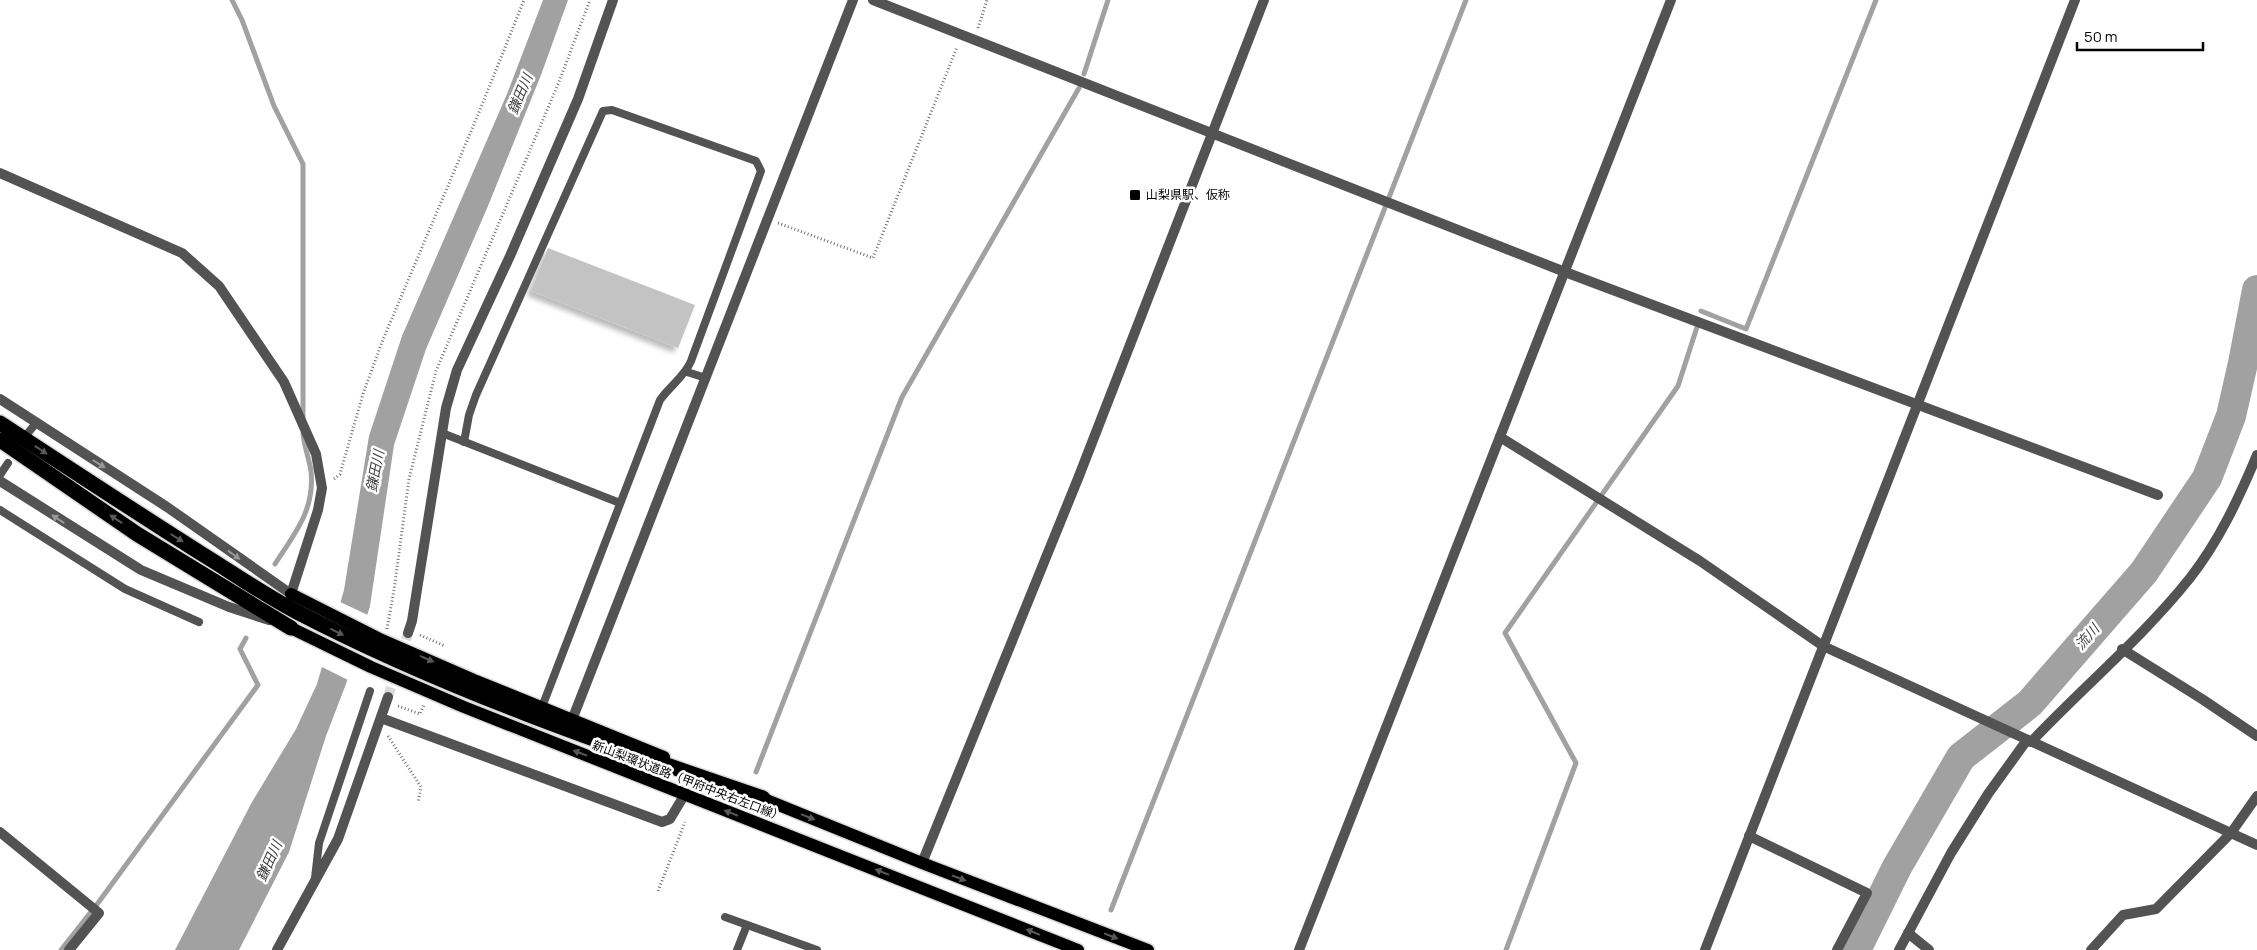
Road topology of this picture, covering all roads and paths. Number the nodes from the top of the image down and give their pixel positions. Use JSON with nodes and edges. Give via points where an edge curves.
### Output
{"nodes":[{"id":1,"x":524,"y":0,"type":"edge"},
{"id":2,"x":613,"y":0,"type":"edge"},
{"id":3,"x":853,"y":0,"type":"edge"},
{"id":4,"x":873,"y":0,"type":"edge"},
{"id":5,"x":987,"y":0,"type":"edge"},
{"id":6,"x":1264,"y":0,"type":"edge"},
{"id":7,"x":1671,"y":0,"type":"edge"},
{"id":8,"x":2075,"y":0,"type":"edge"},
{"id":9,"x":962,"y":35,"type":"junction"},
{"id":10,"x":974,"y":40,"type":"junction"},
{"id":11,"x":1212,"y":133,"type":"junction"},
{"id":12,"x":0,"y":173,"type":"edge"},
{"id":13,"x":768,"y":218,"type":"junction"},
{"id":14,"x":1565,"y":272,"type":"junction"},
{"id":15,"x":687,"y":372,"type":"junction"},
{"id":16,"x":706,"y":378,"type":"junction"},
{"id":17,"x":0,"y":399,"type":"edge"},
{"id":18,"x":1917,"y":403,"type":"junction"},
{"id":19,"x":0,"y":423,"type":"edge"},
{"id":20,"x":36,"y":423,"type":"junction"},
{"id":21,"x":28,"y":434,"type":"dead end"},
{"id":22,"x":442,"y":434,"type":"junction"},
{"id":23,"x":1500,"y":437,"type":"junction"},
{"id":24,"x":0,"y":440,"type":"edge"},
{"id":25,"x":464,"y":442,"type":"junction"},
{"id":26,"x":2257,"y":455,"type":"edge"},
{"id":27,"x":8,"y":464,"type":"dead end"},
{"id":28,"x":0,"y":475,"type":"edge"},
{"id":29,"x":0,"y":481,"type":"edge"},
{"id":30,"x":322,"y":488,"type":"junction"},
{"id":31,"x":2158,"y":495,"type":"dead end"},
{"id":32,"x":620,"y":503,"type":"junction"},
{"id":33,"x":0,"y":510,"type":"edge"},
{"id":34,"x":291,"y":594,"type":"junction"},
{"id":35,"x":300,"y":607,"type":"junction"},
{"id":36,"x":199,"y":622,"type":"dead end"},
{"id":37,"x":291,"y":628,"type":"junction"},
{"id":38,"x":412,"y":632,"type":"joint"},
{"id":39,"x":381,"y":646,"type":"junction"},
{"id":40,"x":445,"y":646,"type":"dead end"},
{"id":41,"x":1824,"y":646,"type":"junction"},
{"id":42,"x":2122,"y":649,"type":"junction"},
{"id":43,"x":370,"y":691,"type":"dead end"},
{"id":44,"x":391,"y":701,"type":"joint"},
{"id":45,"x":424,"y":705,"type":"dead end"},
{"id":46,"x":542,"y":707,"type":"junction"},
{"id":47,"x":380,"y":718,"type":"junction"},
{"id":48,"x":572,"y":720,"type":"junction"},
{"id":49,"x":2257,"y":736,"type":"edge"},
{"id":50,"x":389,"y":738,"type":"dead end"},
{"id":51,"x":2028,"y":740,"type":"junction"},
{"id":52,"x":685,"y":794,"type":"junction"},
{"id":53,"x":2257,"y":796,"type":"edge"},
{"id":54,"x":763,"y":798,"type":"junction"},
{"id":55,"x":418,"y":803,"type":"dead end"},
{"id":56,"x":684,"y":825,"type":"dead end"},
{"id":57,"x":0,"y":832,"type":"edge"},
{"id":58,"x":2231,"y":833,"type":"junction"},
{"id":59,"x":1749,"y":836,"type":"junction"},
{"id":60,"x":2257,"y":845,"type":"edge"},
{"id":61,"x":922,"y":864,"type":"junction"},
{"id":62,"x":315,"y":882,"type":"junction"},
{"id":63,"x":658,"y":891,"type":"dead end"},
{"id":64,"x":725,"y":917,"type":"dead end"},
{"id":65,"x":747,"y":924,"type":"junction"},
{"id":66,"x":1908,"y":933,"type":"junction"},
{"id":67,"x":69,"y":950,"type":"edge"},
{"id":68,"x":277,"y":950,"type":"edge"},
{"id":69,"x":737,"y":950,"type":"edge"},
{"id":70,"x":817,"y":950,"type":"edge"},
{"id":71,"x":1078,"y":950,"type":"edge"},
{"id":72,"x":1148,"y":950,"type":"edge"},
{"id":73,"x":1299,"y":950,"type":"edge"},
{"id":74,"x":1705,"y":950,"type":"edge"},
{"id":75,"x":1837,"y":950,"type":"edge"},
{"id":76,"x":1899,"y":950,"type":"edge"},
{"id":77,"x":1929,"y":950,"type":"edge"},
{"id":78,"x":2091,"y":950,"type":"edge"}],
"edges":[{"from":1,"to":30,"type":"path","via":[[382,342],[340,474]]},
{"from":2,"to":22,"type":"street","via":[[578,100],[457,370]]},
{"from":3,"to":13,"type":"street"},
{"from":4,"to":9,"type":"street"},
{"from":5,"to":10,"type":"path"},
{"from":6,"to":11,"type":"street"},
{"from":7,"to":14,"type":"street"},
{"from":8,"to":18,"type":"street"},
{"from":9,"to":10,"type":"street"},
{"from":9,"to":13,"type":"path","via":[[873,258]]},
{"from":10,"to":11,"type":"street"},
{"from":11,"to":14,"type":"street"},
{"from":11,"to":61,"type":"street","via":[[1079,476]]},
{"from":12,"to":30,"type":"street","via":[[182,253],[219,286],[284,382],[316,454]]},
{"from":13,"to":16,"type":"street"},
{"from":14,"to":18,"type":"street"},
{"from":14,"to":23,"type":"street"},
{"from":15,"to":16,"type":"lane"},
{"from":15,"to":25,"type":"lane","via":[[761,171],[756,161],[612,110],[603,111],[476,395],[468,415]]},
{"from":15,"to":32,"type":"lane","via":[[660,400]]},
{"from":16,"to":48,"type":"street"},
{"from":17,"to":20,"type":"street"},
{"from":18,"to":31,"type":"street"},
{"from":18,"to":41,"type":"street"},
{"from":19,"to":35,"type":"highway","one_way":true,"via":[[149,521]]},
{"from":20,"to":21,"type":"lane"},
{"from":20,"to":34,"type":"street","one_way":true,"via":[[167,507]]},
{"from":22,"to":25,"type":"lane"},
{"from":22,"to":38,"type":"street"},
{"from":23,"to":41,"type":"street","via":[[1700,561]]},
{"from":23,"to":73,"type":"street"},
{"from":37,"to":24,"type":"highway","one_way":true,"via":[[137,534]]},
{"from":25,"to":32,"type":"lane"},
{"from":26,"to":42,"type":"street","via":[[2234,509],[2190,578]]},
{"from":27,"to":28,"type":"lane"},
{"from":37,"to":29,"type":"street","one_way":true,"via":[[229,607],[141,570]]},
{"from":30,"to":34,"type":"street"},
{"from":32,"to":46,"type":"lane"},
{"from":33,"to":36,"type":"lane","via":[[124,590]]},
{"from":34,"to":35,"type":"main road"},
{"from":35,"to":39,"type":"highway","one_way":true},
{"from":52,"to":37,"type":"main road","name":"新山梨環状道路（甲府中央右左口線）","one_way":true,"via":[[473,711]]},
{"from":38,"to":40,"type":"path"},
{"from":39,"to":46,"type":"main road","name":"新山梨環状道路（甲府中央右左口線）","one_way":true},
{"from":39,"to":54,"type":"highway","via":[[571,730]]},
{"from":41,"to":51,"type":"street"},
{"from":41,"to":59,"type":"street"},
{"from":42,"to":49,"type":"street"},
{"from":42,"to":51,"type":"street"},
{"from":43,"to":62,"type":"lane","via":[[319,843]]},
{"from":44,"to":45,"type":"path","via":[[420,714]]},
{"from":44,"to":47,"type":"street"},
{"from":46,"to":48,"type":"main road","name":"新山梨環状道路（甲府中央右左口線）"},
{"from":47,"to":52,"type":"street","via":[[662,822],[670,819]]},
{"from":47,"to":62,"type":"street","via":[[338,839]]},
{"from":48,"to":54,"type":"main road","name":"新山梨環状道路（甲府中央右左口線）"},
{"from":50,"to":55,"type":"path","via":[[421,787]]},
{"from":51,"to":58,"type":"street"},
{"from":51,"to":66,"type":"street","via":[[1988,794],[1951,853]]},
{"from":71,"to":52,"type":"main road","name":"新山梨環状道路（甲府中央右左口線）","one_way":true},
{"from":53,"to":58,"type":"street"},
{"from":54,"to":61,"type":"main road","name":"新山梨環状道路（甲府中央右左口線）","one_way":true},
{"from":56,"to":63,"type":"path"},
{"from":57,"to":67,"type":"street","via":[[99,913]]},
{"from":58,"to":60,"type":"street"},
{"from":58,"to":78,"type":"street","via":[[2156,909],[2123,915]]},
{"from":59,"to":74,"type":"street"},
{"from":59,"to":75,"type":"street","via":[[1867,893]]},
{"from":61,"to":72,"type":"main road","name":"新山梨環状道路（甲府中央右左口線）","one_way":true},
{"from":62,"to":68,"type":"street"},
{"from":64,"to":65,"type":"lane"},
{"from":65,"to":69,"type":"lane"},
{"from":65,"to":70,"type":"lane"},
{"from":66,"to":76,"type":"street"},
{"from":66,"to":77,"type":"street"}]}
